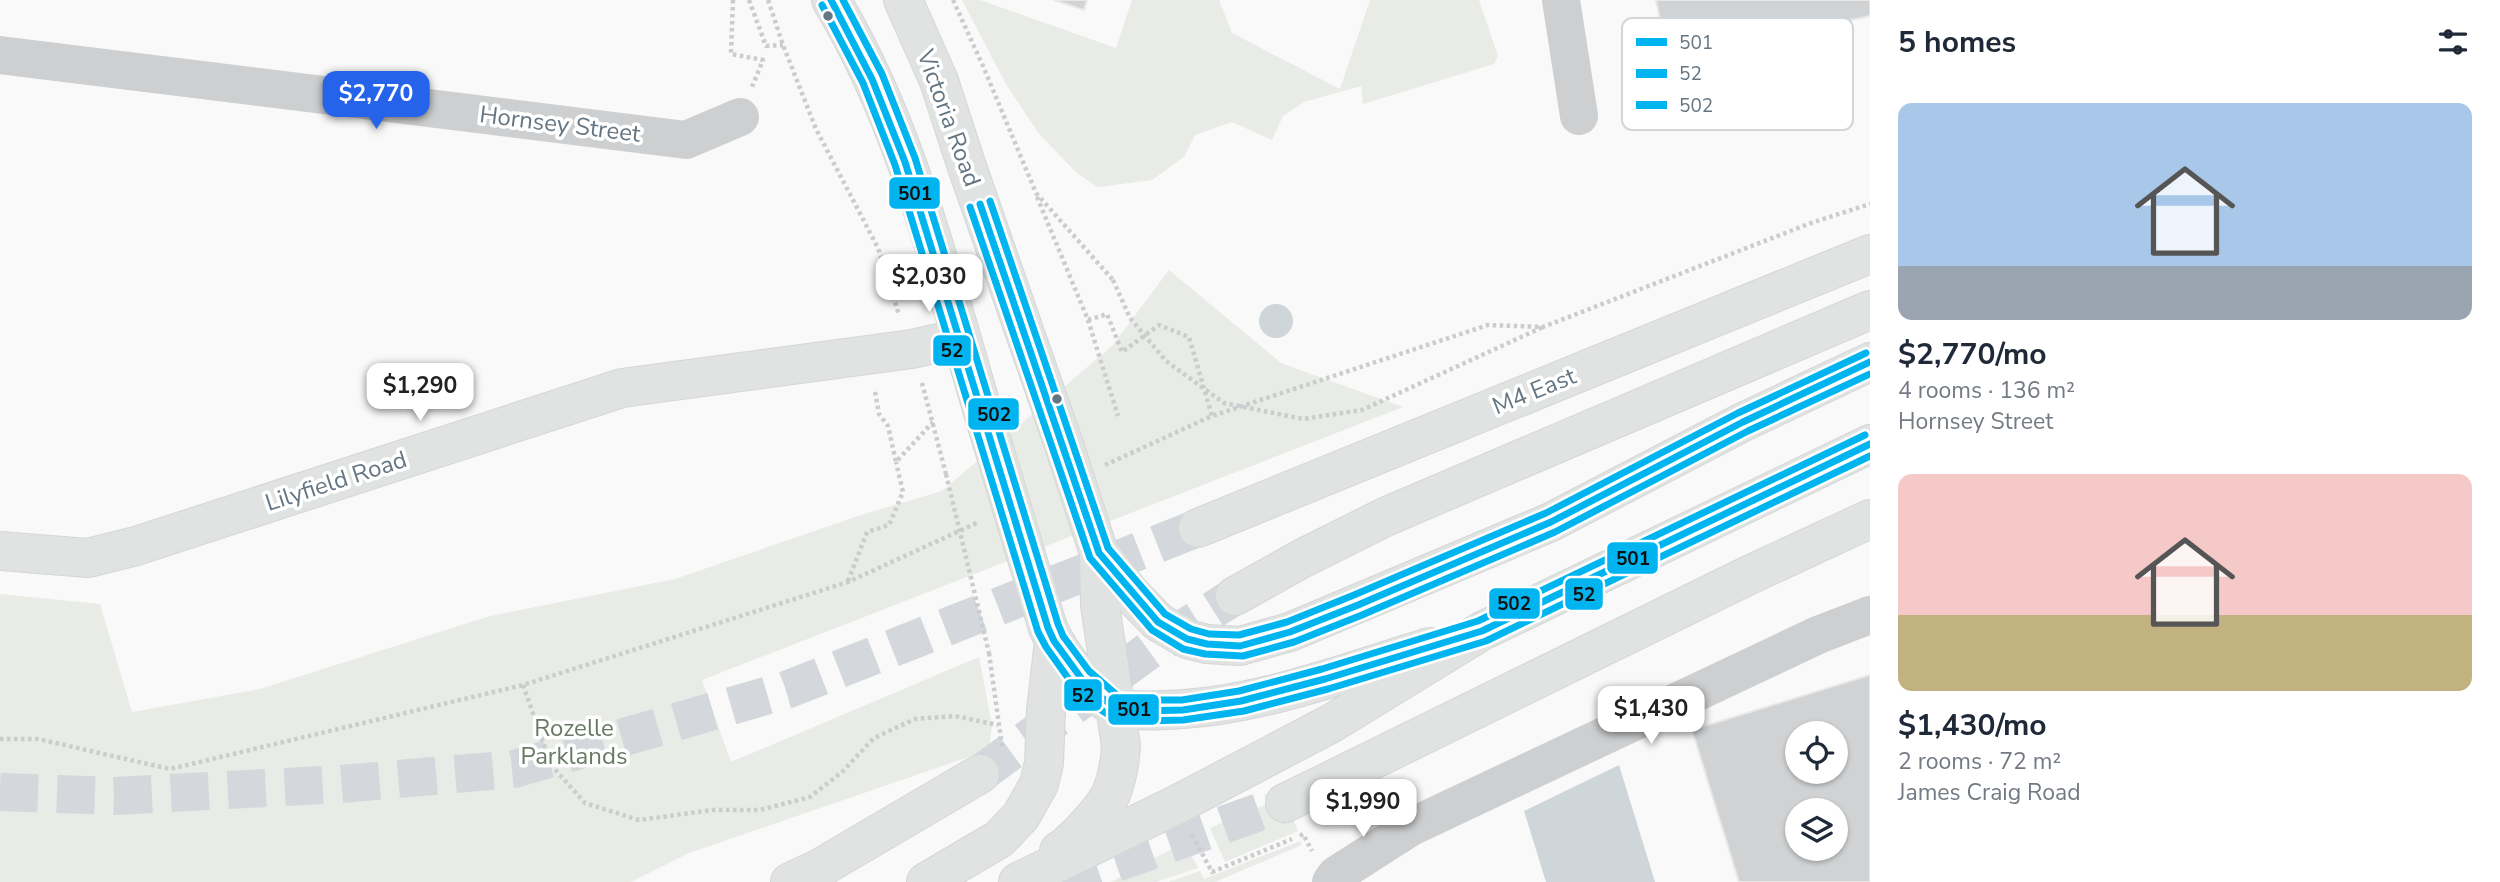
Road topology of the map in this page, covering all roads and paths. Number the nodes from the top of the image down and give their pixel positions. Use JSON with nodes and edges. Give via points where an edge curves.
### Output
{"nodes":[{"id":1,"x":733,"y":0,"type":"edge"},
{"id":2,"x":749,"y":0,"type":"edge"},
{"id":3,"x":768,"y":0,"type":"edge"},
{"id":4,"x":831,"y":0,"type":"edge"},
{"id":5,"x":903,"y":0,"type":"edge"},
{"id":6,"x":953,"y":0,"type":"edge"},
{"id":7,"x":1561,"y":0,"type":"edge"},
{"id":8,"x":783,"y":45,"type":"junction"},
{"id":9,"x":0,"y":55,"type":"edge"},
{"id":10,"x":1579,"y":116,"type":"dead end"},
{"id":11,"x":740,"y":117,"type":"joint"},
{"id":12,"x":1036,"y":193,"type":"junction"},
{"id":13,"x":1870,"y":204,"type":"edge"},
{"id":14,"x":1870,"y":254,"type":"edge"},
{"id":15,"x":1870,"y":310,"type":"edge"},
{"id":16,"x":1088,"y":320,"type":"junction"},
{"id":17,"x":960,"y":338,"type":"junction"},
{"id":18,"x":912,"y":349,"type":"junction"},
{"id":19,"x":1870,"y":362,"type":"edge"},
{"id":20,"x":874,"y":392,"type":"dead end"},
{"id":21,"x":1118,"y":416,"type":"dead end"},
{"id":22,"x":1212,"y":416,"type":"dead end"},
{"id":23,"x":933,"y":422,"type":"junction"},
{"id":24,"x":1870,"y":444,"type":"edge"},
{"id":25,"x":896,"y":462,"type":"junction"},
{"id":26,"x":1870,"y":519,"type":"edge"},
{"id":27,"x":1198,"y":528,"type":"tunnel mouth"},
{"id":28,"x":0,"y":551,"type":"edge"},
{"id":29,"x":848,"y":582,"type":"dead end"},
{"id":30,"x":1235,"y":596,"type":"tunnel mouth"},
{"id":31,"x":1115,"y":599,"type":"junction"},
{"id":32,"x":1870,"y":615,"type":"edge"},
{"id":33,"x":1482,"y":631,"type":"junction"},
{"id":34,"x":1051,"y":634,"type":"junction"},
{"id":35,"x":1115,"y":706,"type":"junction"},
{"id":36,"x":998,"y":725,"type":"junction"},
{"id":37,"x":0,"y":740,"type":"edge"},
{"id":38,"x":991,"y":762,"type":"joint"},
{"id":39,"x":1285,"y":803,"type":"tunnel mouth"},
{"id":40,"x":1411,"y":827,"type":"junction"},
{"id":41,"x":1189,"y":828,"type":"dead end"},
{"id":42,"x":1322,"y":868,"type":"edge"},
{"id":43,"x":790,"y":882,"type":"edge"},
{"id":44,"x":926,"y":882,"type":"edge"},
{"id":45,"x":1010,"y":882,"type":"edge"},
{"id":46,"x":1018,"y":882,"type":"edge"},
{"id":47,"x":1368,"y":882,"type":"edge"}],
"edges":[{"from":1,"to":11,"type":"path","via":[[731,54],[763,60]]},
{"from":2,"to":8,"type":"path","via":[[766,46]]},
{"from":3,"to":8,"type":"path"},
{"from":4,"to":17,"type":"main road","via":[[893,126]]},
{"from":5,"to":31,"type":"main road","name":"Victoria Road","bridge":true,"via":[[939,81]]},
{"from":6,"to":12,"type":"path"},
{"from":7,"to":10,"type":"street"},
{"from":8,"to":18,"type":"path","via":[[816,129],[878,248]]},
{"from":9,"to":11,"type":"street","name":"Hornsey Street","via":[[686,140]]},
{"from":12,"to":13,"type":"path","bridge":true,"via":[[1113,280],[1130,318],[1166,361],[1223,403],[1303,419],[1362,410],[1543,327]]},
{"from":12,"to":16,"type":"path"},
{"from":14,"to":27,"type":"main road","name":"M4 East"},
{"from":15,"to":30,"type":"main road","via":[[1385,517]]},
{"from":16,"to":21,"type":"path"},
{"from":16,"to":22,"type":"path","via":[[1107,314],[1122,352],[1159,325],[1189,337]]},
{"from":17,"to":18,"type":"main road","name":"Lilyfield Road"},
{"from":17,"to":34,"type":"main road","bridge":true},
{"from":18,"to":23,"type":"path"},
{"from":18,"to":28,"type":"main road","name":"Lilyfield Road","via":[[622,388],[88,558]]},
{"from":19,"to":31,"type":"main road","via":[[1551,522],[1290,632],[1240,646],[1207,644],[1187,639]]},
{"from":20,"to":25,"type":"path"},
{"from":23,"to":25,"type":"path"},
{"from":23,"to":36,"type":"path","bridge":true,"via":[[989,653]]},
{"from":24,"to":33,"type":"main road"},
{"from":25,"to":29,"type":"path","via":[[903,492],[889,525],[867,532]]},
{"from":26,"to":39,"type":"main road"},
{"from":31,"to":35,"type":"main road"},
{"from":32,"to":40,"type":"street","via":[[1818,635]]},
{"from":33,"to":35,"type":"main road","via":[[1241,701],[1183,710]]},
{"from":33,"to":46,"type":"main road","via":[[1332,723]]},
{"from":34,"to":35,"type":"main road","via":[[1081,678]]},
{"from":34,"to":44,"type":"main road","via":[[1039,784],[1021,816],[999,839]]},
{"from":35,"to":45,"type":"main road","via":[[1121,746],[1110,796],[1072,842]]},
{"from":36,"to":37,"type":"path","via":[[955,716],[915,719],[874,738],[810,797],[760,810],[712,810],[639,820],[585,803],[551,765],[523,685],[170,769],[38,739]]},
{"from":36,"to":38,"type":"path"},
{"from":38,"to":43,"type":"main road","via":[[820,869]]},
{"from":40,"to":42,"type":"street","via":[[1336,875]]},
{"from":40,"to":47,"type":"street"},
{"from":41,"to":42,"type":"path","via":[[1212,872],[1303,835]]}]}
